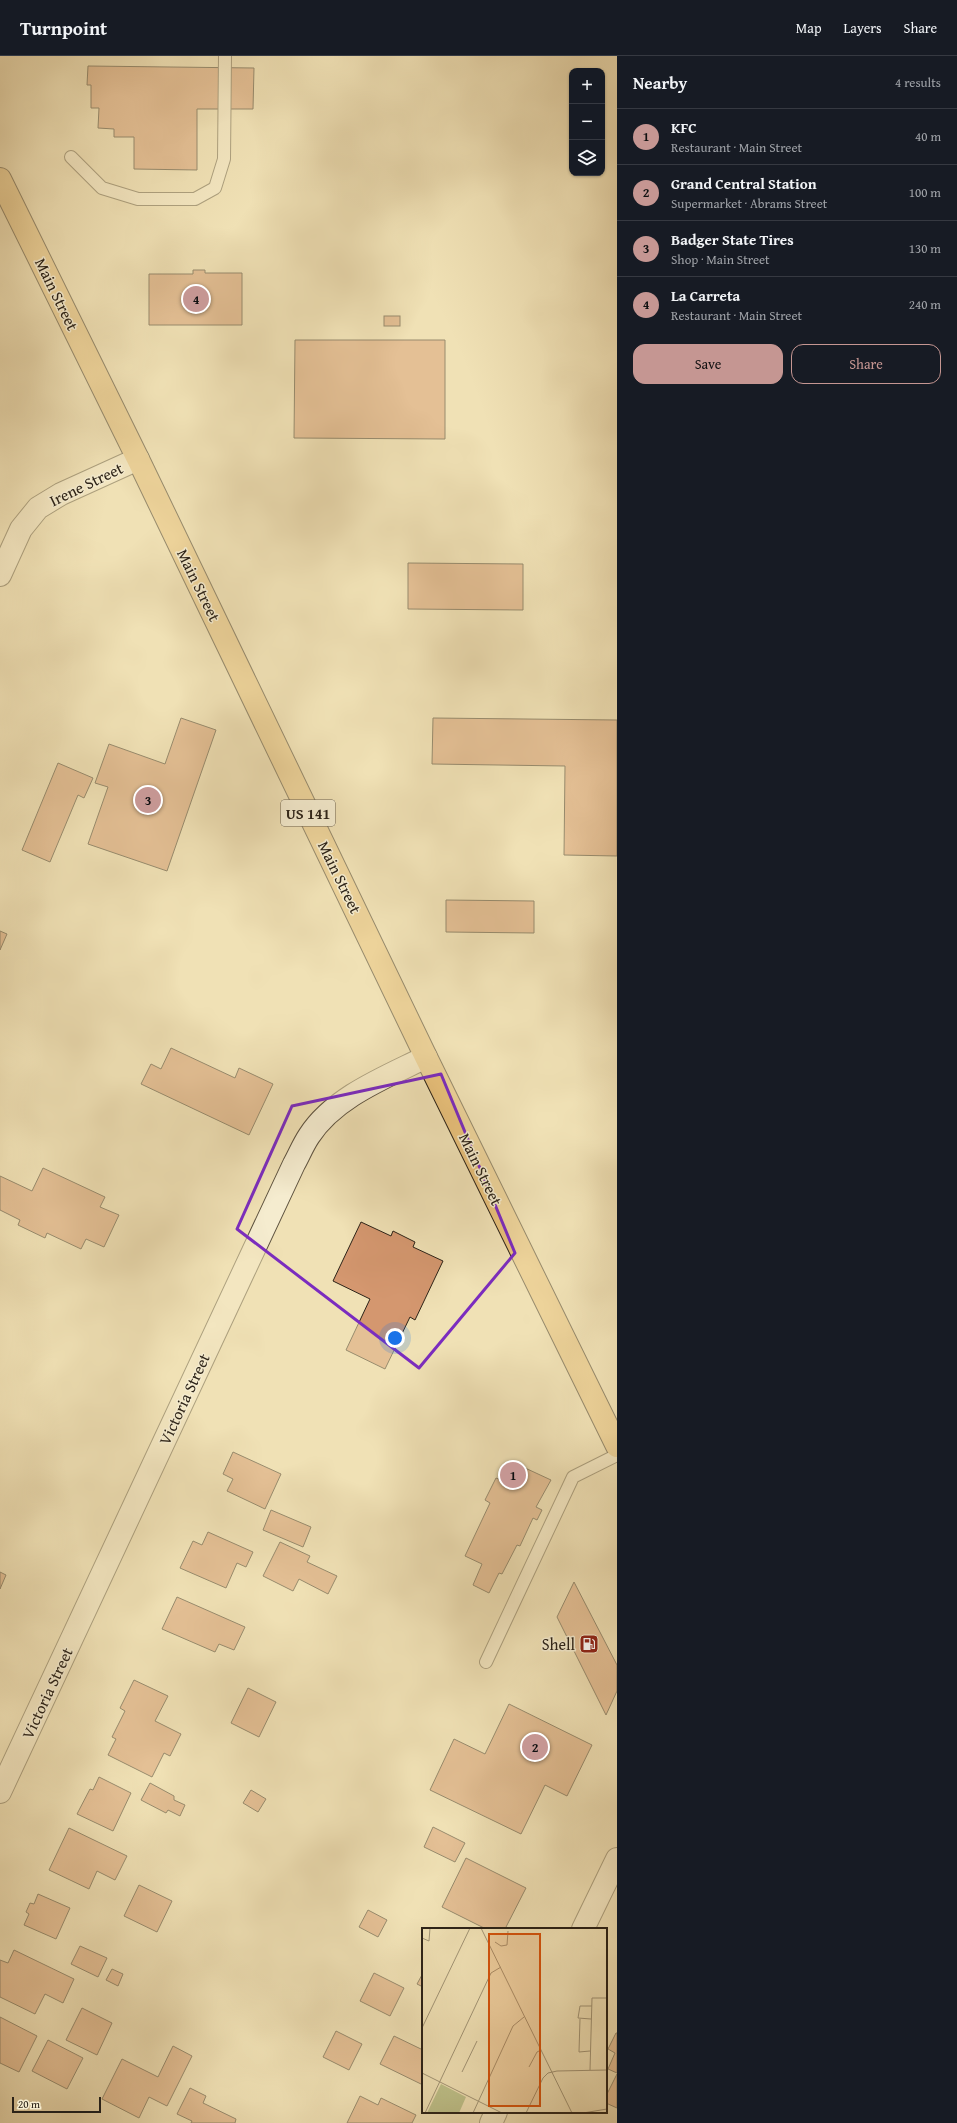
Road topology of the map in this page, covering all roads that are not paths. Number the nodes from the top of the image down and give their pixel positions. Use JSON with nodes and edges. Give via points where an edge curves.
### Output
{"nodes":[{"id":1,"x":225,"y":56,"type":"edge"},
{"id":2,"x":71,"y":157,"type":"dead end"},
{"id":3,"x":0,"y":178,"type":"edge"},
{"id":4,"x":138,"y":459,"type":"junction"},
{"id":5,"x":0,"y":575,"type":"edge"},
{"id":6,"x":426,"y":1057,"type":"junction"},
{"id":7,"x":617,"y":1446,"type":"edge"},
{"id":8,"x":617,"y":1456,"type":"edge"},
{"id":9,"x":486,"y":1662,"type":"dead end"},
{"id":10,"x":0,"y":1792,"type":"edge"},
{"id":11,"x":617,"y":1859,"type":"edge"},
{"id":12,"x":583,"y":1928,"type":"edge"},
{"id":13,"x":496,"y":2113,"type":"edge"},
{"id":14,"x":491,"y":2123,"type":"edge"}],
"edges":[{"from":1,"to":2,"type":"lane","via":[[224,159],[215,188],[195,199],[138,199],[102,188]]},
{"from":3,"to":4,"type":"main road","name":"Main Street","number":"US 141"},
{"from":4,"to":5,"type":"street","name":"Irene Street","via":[[61,494],[38,508],[21,529]]},
{"from":4,"to":6,"type":"main road","name":"Main Street","number":"US 141"},
{"from":6,"to":7,"type":"main road","name":"Main Street","number":"US 141"},
{"from":6,"to":10,"type":"street","name":"Victoria Street","via":[[349,1098],[326,1116],[309,1135]]},
{"from":8,"to":9,"type":"lane","via":[[573,1477]]},
{"from":11,"to":12,"type":"street"},
{"from":13,"to":14,"type":"street"}]}
